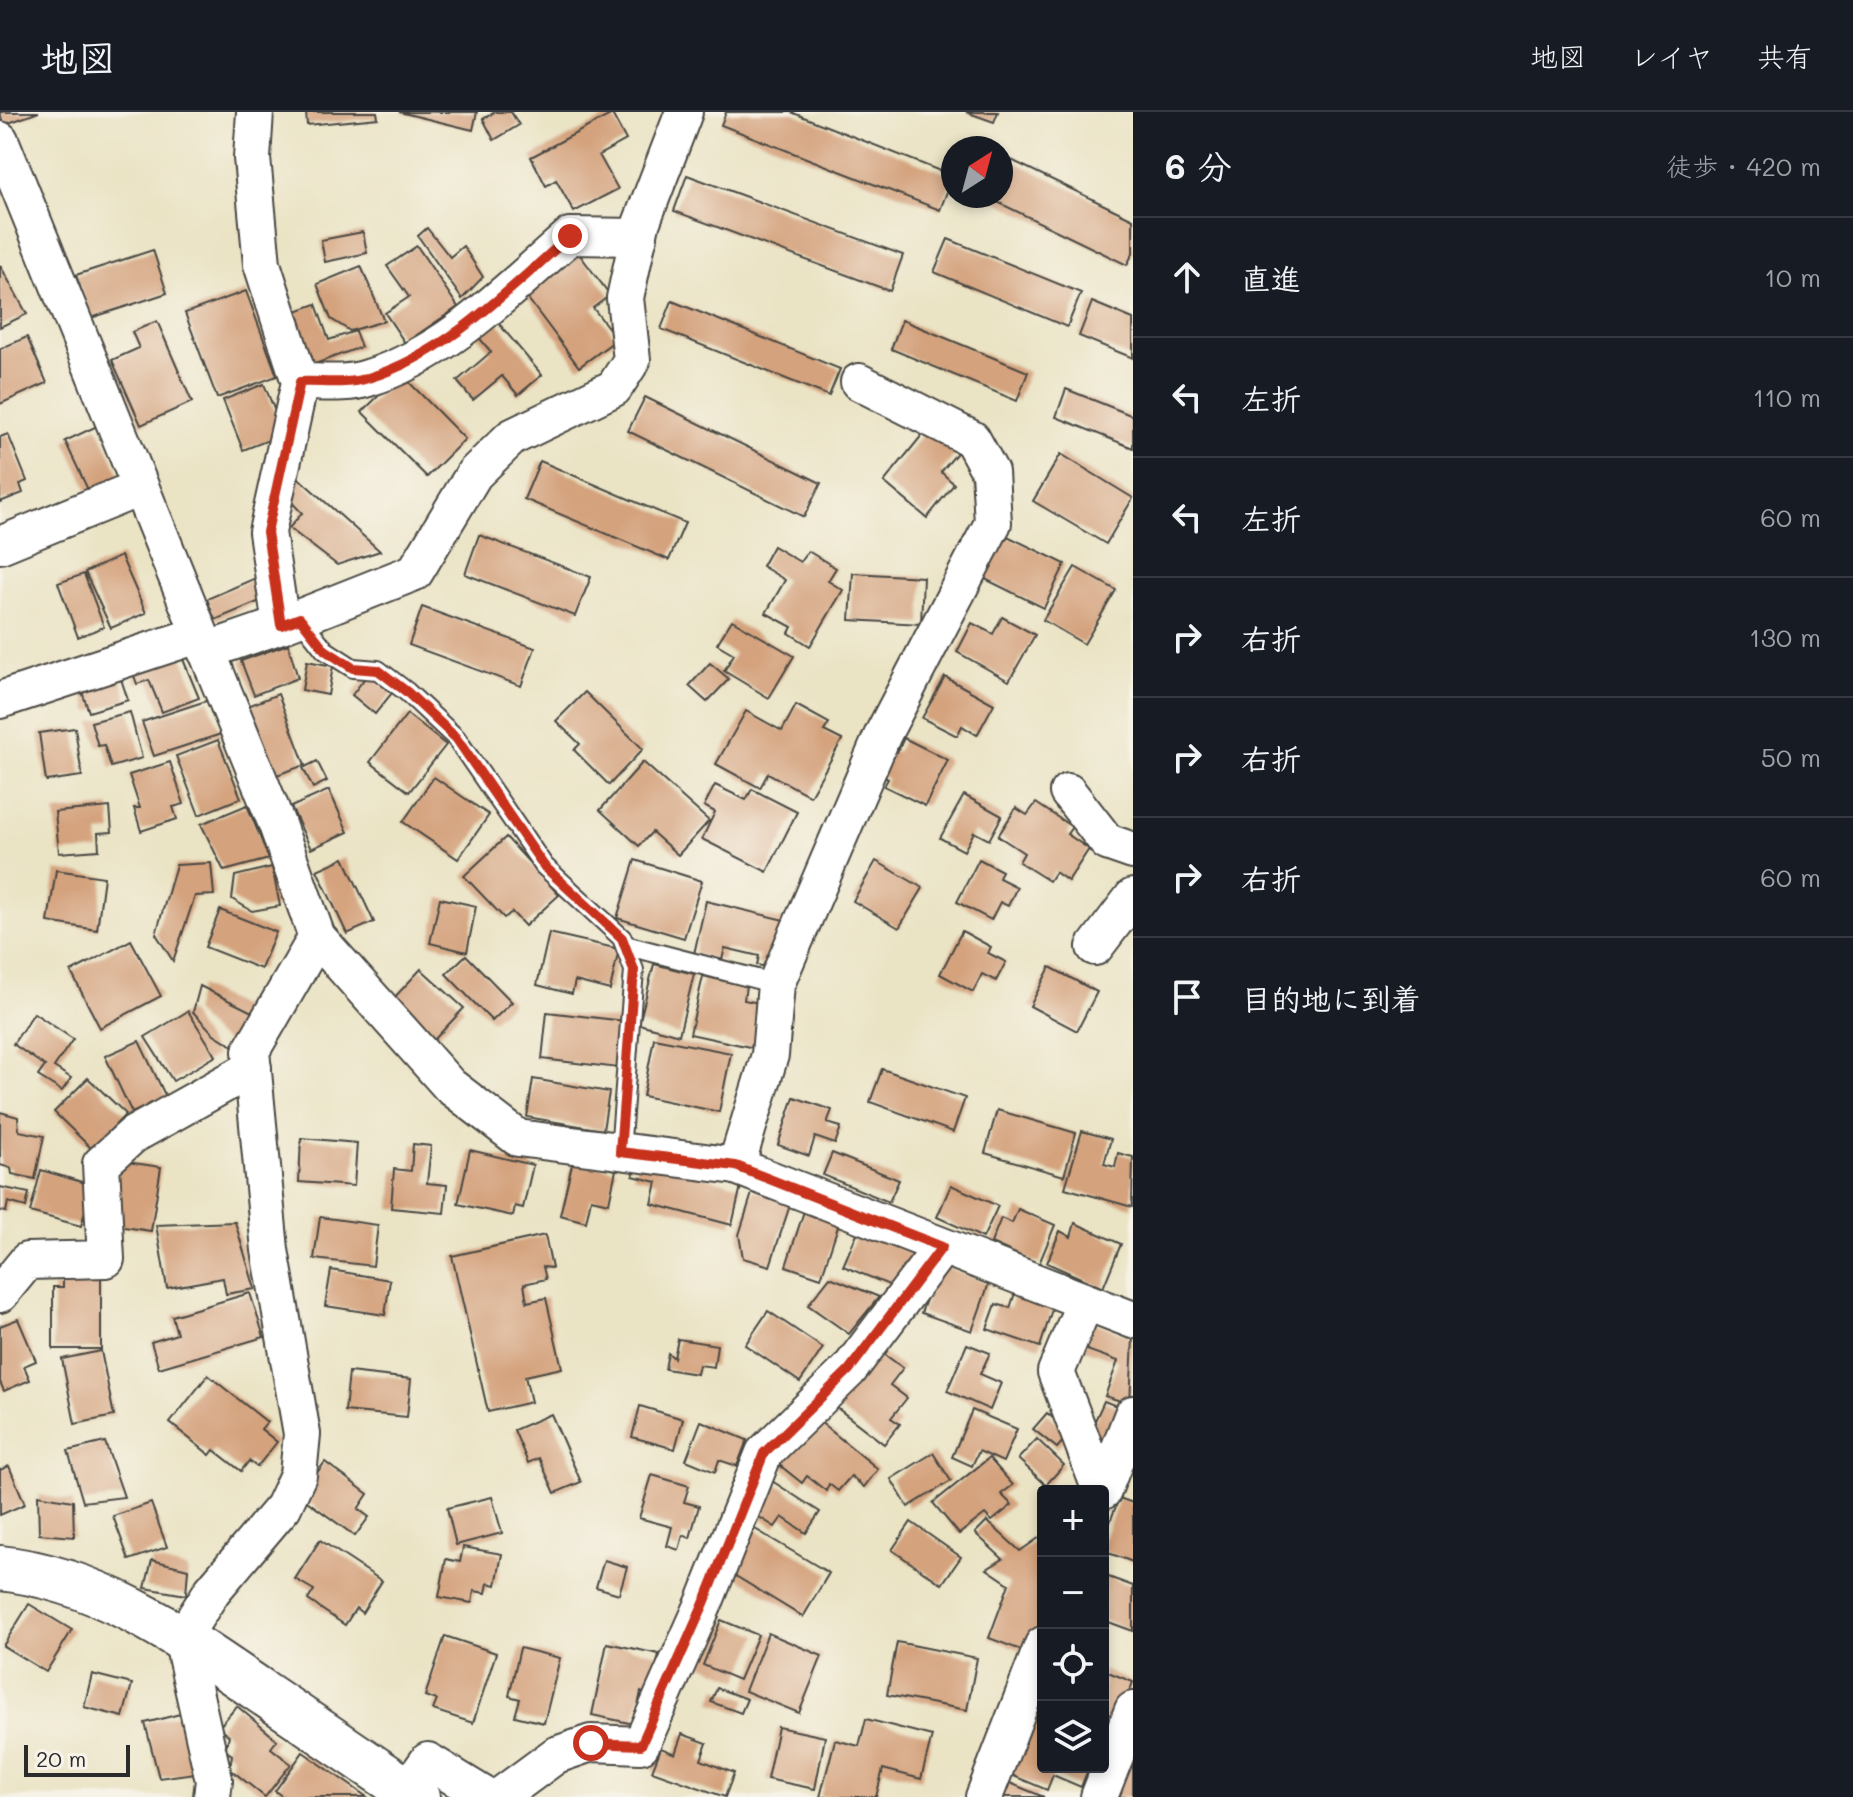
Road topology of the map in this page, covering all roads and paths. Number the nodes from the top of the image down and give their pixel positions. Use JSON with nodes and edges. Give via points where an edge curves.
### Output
{"nodes":[{"id":1,"x":255,"y":112,"type":"edge"},
{"id":2,"x":684,"y":112,"type":"edge"},
{"id":3,"x":0,"y":140,"type":"edge"},
{"id":4,"x":639,"y":237,"type":"junction"},
{"id":5,"x":300,"y":382,"type":"junction"},
{"id":6,"x":859,"y":382,"type":"dead end"},
{"id":7,"x":139,"y":488,"type":"junction"},
{"id":8,"x":0,"y":545,"type":"edge"},
{"id":9,"x":291,"y":622,"type":"junction"},
{"id":10,"x":202,"y":643,"type":"junction"},
{"id":11,"x":3,"y":691,"type":"edge"},
{"id":12,"x":1068,"y":792,"type":"dead end"},
{"id":13,"x":1133,"y":851,"type":"edge"},
{"id":14,"x":1133,"y":897,"type":"edge"},
{"id":15,"x":317,"y":937,"type":"junction"},
{"id":16,"x":625,"y":945,"type":"junction"},
{"id":17,"x":1095,"y":947,"type":"dead end"},
{"id":18,"x":776,"y":984,"type":"junction"},
{"id":19,"x":253,"y":1068,"type":"junction"},
{"id":20,"x":620,"y":1152,"type":"junction"},
{"id":21,"x":736,"y":1166,"type":"junction"},
{"id":22,"x":942,"y":1247,"type":"junction"},
{"id":23,"x":0,"y":1294,"type":"edge"},
{"id":24,"x":1085,"y":1302,"type":"junction"},
{"id":25,"x":1133,"y":1319,"type":"edge"},
{"id":26,"x":1133,"y":1414,"type":"edge"},
{"id":27,"x":1100,"y":1485,"type":"edge"},
{"id":28,"x":1104,"y":1485,"type":"edge"},
{"id":29,"x":0,"y":1568,"type":"edge"},
{"id":30,"x":182,"y":1638,"type":"junction"},
{"id":31,"x":1037,"y":1660,"type":"edge"},
{"id":32,"x":1133,"y":1710,"type":"edge"},
{"id":33,"x":412,"y":1794,"type":"edge"},
{"id":34,"x":212,"y":1797,"type":"edge"},
{"id":35,"x":487,"y":1797,"type":"edge"},
{"id":36,"x":499,"y":1797,"type":"edge"},
{"id":37,"x":984,"y":1797,"type":"edge"},
{"id":38,"x":1099,"y":1797,"type":"edge"}],
"edges":[{"from":1,"to":5,"type":"street","via":[[252,158],[262,264]]},
{"from":2,"to":4,"type":"street"},
{"from":3,"to":7,"type":"street"},
{"from":4,"to":5,"type":"street","via":[[570,236],[462,329],[401,365],[365,380]]},
{"from":4,"to":9,"type":"street","via":[[625,298],[632,360],[614,388],[512,437],[474,474],[415,572]]},
{"from":5,"to":9,"type":"street","via":[[267,532]]},
{"from":6,"to":18,"type":"street","via":[[972,439],[990,472],[993,523],[883,734]]},
{"from":7,"to":8,"type":"street"},
{"from":7,"to":10,"type":"street"},
{"from":9,"to":10,"type":"street"},
{"from":9,"to":16,"type":"lane","via":[[353,668],[378,670],[456,738],[544,866]]},
{"from":10,"to":11,"type":"street"},
{"from":10,"to":15,"type":"street"},
{"from":12,"to":13,"type":"street","via":[[1107,842]]},
{"from":14,"to":17,"type":"street"},
{"from":15,"to":19,"type":"street","via":[[251,1051]]},
{"from":15,"to":20,"type":"street","via":[[450,1086],[518,1138]]},
{"from":16,"to":18,"type":"lane"},
{"from":16,"to":20,"type":"lane","via":[[634,970]]},
{"from":18,"to":21,"type":"street","via":[[770,1055]]},
{"from":19,"to":23,"type":"street","via":[[133,1135],[101,1164],[106,1259],[27,1261]]},
{"from":19,"to":30,"type":"street","via":[[270,1250],[302,1434],[298,1475],[283,1507],[212,1591]]},
{"from":20,"to":21,"type":"street"},
{"from":21,"to":22,"type":"street"},
{"from":22,"to":24,"type":"street"},
{"from":22,"to":36,"type":"street","via":[[849,1370],[764,1453],[641,1745],[591,1743],[556,1755]]},
{"from":24,"to":25,"type":"street"},
{"from":24,"to":27,"type":"street","via":[[1056,1372]]},
{"from":26,"to":28,"type":"street"},
{"from":29,"to":30,"type":"street","via":[[29,1571],[100,1593]]},
{"from":30,"to":33,"type":"street"},
{"from":30,"to":34,"type":"street","via":[[214,1780]]},
{"from":31,"to":37,"type":"street"},
{"from":32,"to":38,"type":"street"},
{"from":33,"to":35,"type":"street","via":[[428,1761]]}]}
